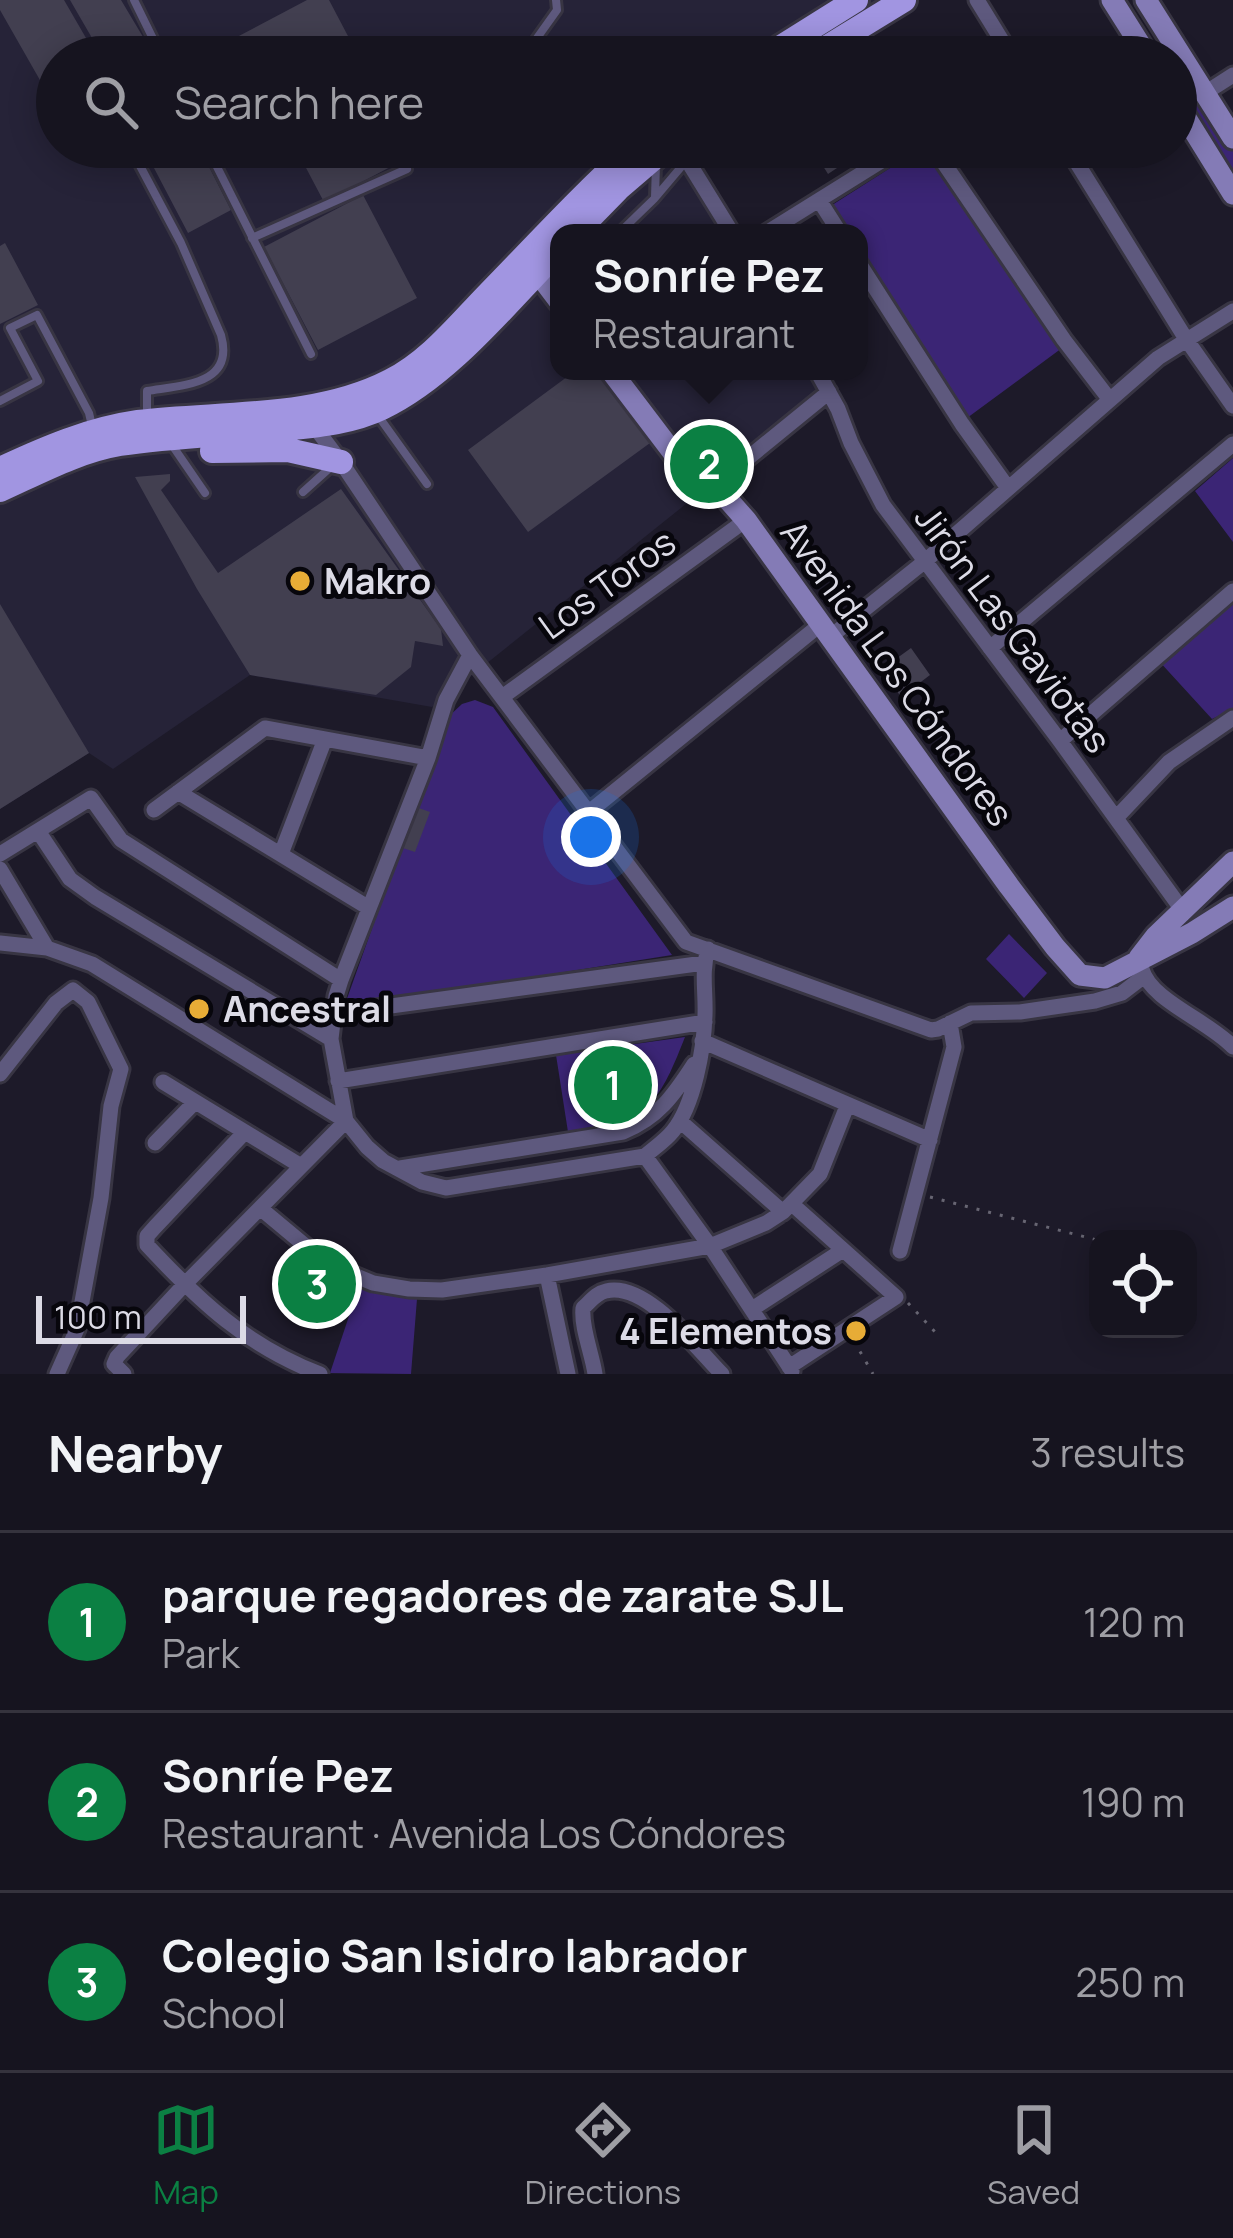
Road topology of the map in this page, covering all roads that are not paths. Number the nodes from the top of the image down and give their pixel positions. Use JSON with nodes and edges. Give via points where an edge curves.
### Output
{"nodes":[{"id":1,"x":134,"y":0,"type":"edge"},
{"id":2,"x":556,"y":0,"type":"edge"},
{"id":3,"x":856,"y":0,"type":"edge"},
{"id":4,"x":904,"y":0,"type":"edge"},
{"id":5,"x":977,"y":0,"type":"edge"},
{"id":6,"x":1112,"y":0,"type":"edge"},
{"id":7,"x":1146,"y":0,"type":"edge"},
{"id":8,"x":152,"y":36,"type":"edge"},
{"id":9,"x":538,"y":36,"type":"edge"},
{"id":10,"x":799,"y":36,"type":"edge"},
{"id":11,"x":846,"y":36,"type":"edge"},
{"id":12,"x":999,"y":36,"type":"edge"},
{"id":13,"x":1135,"y":36,"type":"edge"},
{"id":14,"x":1169,"y":36,"type":"edge"},
{"id":15,"x":1233,"y":75,"type":"edge"},
{"id":16,"x":1197,"y":80,"type":"edge"},
{"id":17,"x":1205,"y":93,"type":"junction"},
{"id":18,"x":1197,"y":136,"type":"edge"},
{"id":19,"x":1233,"y":138,"type":"edge"},
{"id":20,"x":141,"y":168,"type":"edge"},
{"id":21,"x":217,"y":168,"type":"edge"},
{"id":22,"x":624,"y":168,"type":"edge"},
{"id":23,"x":644,"y":168,"type":"edge"},
{"id":24,"x":661,"y":168,"type":"edge"},
{"id":25,"x":661,"y":168,"type":"edge"},
{"id":26,"x":679,"y":168,"type":"edge"},
{"id":27,"x":870,"y":168,"type":"edge"},
{"id":28,"x":947,"y":168,"type":"edge"},
{"id":29,"x":1080,"y":168,"type":"edge"},
{"id":30,"x":407,"y":169,"type":"dead end"},
{"id":31,"x":1233,"y":194,"type":"edge"},
{"id":32,"x":655,"y":199,"type":"junction"},
{"id":33,"x":819,"y":200,"type":"junction"},
{"id":34,"x":556,"y":224,"type":"edge"},
{"id":35,"x":584,"y":224,"type":"edge"},
{"id":36,"x":629,"y":224,"type":"edge"},
{"id":37,"x":725,"y":224,"type":"edge"},
{"id":38,"x":780,"y":224,"type":"edge"},
{"id":39,"x":834,"y":224,"type":"edge"},
{"id":40,"x":550,"y":231,"type":"edge"},
{"id":41,"x":252,"y":238,"type":"junction"},
{"id":42,"x":868,"y":277,"type":"edge"},
{"id":43,"x":550,"y":285,"type":"edge"},
{"id":44,"x":1233,"y":311,"type":"edge"},
{"id":45,"x":12,"y":333,"type":"junction"},
{"id":46,"x":0,"y":339,"type":"edge"},
{"id":47,"x":1186,"y":339,"type":"junction"},
{"id":48,"x":311,"y":354,"type":"dead end"},
{"id":49,"x":618,"y":380,"type":"edge"},
{"id":50,"x":822,"y":380,"type":"edge"},
{"id":51,"x":829,"y":392,"type":"junction"},
{"id":52,"x":1110,"y":400,"type":"junction"},
{"id":53,"x":0,"y":401,"type":"edge"},
{"id":54,"x":1233,"y":406,"type":"edge"},
{"id":55,"x":375,"y":412,"type":"junction"},
{"id":56,"x":306,"y":417,"type":"junction"},
{"id":57,"x":147,"y":422,"type":"junction"},
{"id":58,"x":94,"y":431,"type":"junction"},
{"id":59,"x":169,"y":440,"type":"junction"},
{"id":60,"x":1233,"y":444,"type":"edge"},
{"id":61,"x":341,"y":462,"type":"junction"},
{"id":62,"x":0,"y":469,"type":"edge"},
{"id":63,"x":428,"y":484,"type":"dead end"},
{"id":64,"x":715,"y":485,"type":"junction"},
{"id":65,"x":1008,"y":488,"type":"junction"},
{"id":66,"x":0,"y":490,"type":"edge"},
{"id":67,"x":303,"y":492,"type":"dead end"},
{"id":68,"x":205,"y":493,"type":"dead end"},
{"id":69,"x":746,"y":520,"type":"junction"},
{"id":70,"x":924,"y":562,"type":"junction"},
{"id":71,"x":1233,"y":591,"type":"edge"},
{"id":72,"x":825,"y":631,"type":"junction"},
{"id":73,"x":990,"y":648,"type":"junction"},
{"id":74,"x":470,"y":655,"type":"junction"},
{"id":75,"x":502,"y":697,"type":"junction"},
{"id":76,"x":1233,"y":718,"type":"edge"},
{"id":77,"x":325,"y":739,"type":"junction"},
{"id":78,"x":1060,"y":741,"type":"junction"},
{"id":79,"x":428,"y":758,"type":"junction"},
{"id":80,"x":178,"y":792,"type":"junction"},
{"id":81,"x":154,"y":810,"type":"dead end"},
{"id":82,"x":589,"y":812,"type":"junction"},
{"id":83,"x":1116,"y":818,"type":"junction"},
{"id":84,"x":38,"y":831,"type":"junction"},
{"id":85,"x":0,"y":854,"type":"edge"},
{"id":86,"x":281,"y":854,"type":"junction"},
{"id":87,"x":1233,"y":862,"type":"edge"},
{"id":88,"x":0,"y":869,"type":"edge"},
{"id":89,"x":1233,"y":907,"type":"edge"},
{"id":90,"x":369,"y":908,"type":"junction"},
{"id":91,"x":1183,"y":911,"type":"junction"},
{"id":92,"x":0,"y":943,"type":"edge"},
{"id":93,"x":46,"y":948,"type":"junction"},
{"id":94,"x":706,"y":956,"type":"junction"},
{"id":95,"x":1141,"y":968,"type":"junction"},
{"id":96,"x":341,"y":980,"type":"junction"},
{"id":97,"x":333,"y":1014,"type":"junction"},
{"id":98,"x":705,"y":1022,"type":"junction"},
{"id":99,"x":950,"y":1023,"type":"junction"},
{"id":100,"x":331,"y":1040,"type":"junction"},
{"id":101,"x":702,"y":1047,"type":"junction"},
{"id":102,"x":1233,"y":1047,"type":"edge"},
{"id":103,"x":0,"y":1074,"type":"edge"},
{"id":104,"x":338,"y":1081,"type":"junction"},
{"id":105,"x":163,"y":1082,"type":"dead end"},
{"id":106,"x":195,"y":1102,"type":"junction"},
{"id":107,"x":847,"y":1106,"type":"junction"},
{"id":108,"x":346,"y":1121,"type":"junction"},
{"id":109,"x":680,"y":1121,"type":"junction"},
{"id":110,"x":244,"y":1133,"type":"junction"},
{"id":111,"x":930,"y":1140,"type":"junction"},
{"id":112,"x":155,"y":1143,"type":"dead end"},
{"id":113,"x":645,"y":1156,"type":"junction"},
{"id":114,"x":301,"y":1166,"type":"junction"},
{"id":115,"x":400,"y":1168,"type":"junction"},
{"id":116,"x":260,"y":1208,"type":"junction"},
{"id":117,"x":788,"y":1208,"type":"junction"},
{"id":118,"x":710,"y":1246,"type":"junction"},
{"id":119,"x":843,"y":1250,"type":"junction"},
{"id":120,"x":901,"y":1251,"type":"dead end"},
{"id":121,"x":547,"y":1275,"type":"junction"},
{"id":122,"x":184,"y":1285,"type":"junction"},
{"id":123,"x":752,"y":1309,"type":"junction"},
{"id":124,"x":792,"y":1371,"type":"edge"},
{"id":125,"x":57,"y":1374,"type":"edge"},
{"id":126,"x":124,"y":1374,"type":"edge"},
{"id":127,"x":320,"y":1374,"type":"edge"},
{"id":128,"x":568,"y":1374,"type":"edge"},
{"id":129,"x":595,"y":1374,"type":"edge"},
{"id":130,"x":722,"y":1374,"type":"edge"}],
"edges":[{"from":1,"to":8,"type":"lane"},
{"from":2,"to":9,"type":"lane"},
{"from":3,"to":10,"type":"main road"},
{"from":4,"to":11,"type":"main road"},
{"from":5,"to":12,"type":"street"},
{"from":6,"to":13,"type":"main road"},
{"from":7,"to":14,"type":"main road"},
{"from":15,"to":17,"type":"street"},
{"from":16,"to":17,"type":"main road"},
{"from":17,"to":19,"type":"main road"},
{"from":18,"to":31,"type":"main road"},
{"from":20,"to":57,"type":"lane","via":[[225,350],[220,368],[202,381],[147,392]]},
{"from":21,"to":41,"type":"lane"},
{"from":22,"to":34,"type":"main road","via":[[602,177]]},
{"from":23,"to":35,"type":"main road"},
{"from":24,"to":32,"type":"lane"},
{"from":25,"to":32,"type":"lane"},
{"from":26,"to":37,"type":"street"},
{"from":27,"to":33,"type":"street"},
{"from":28,"to":52,"type":"street"},
{"from":29,"to":47,"type":"street"},
{"from":30,"to":41,"type":"lane"},
{"from":32,"to":36,"type":"lane"},
{"from":33,"to":38,"type":"street"},
{"from":33,"to":39,"type":"street"},
{"from":40,"to":56,"type":"main road","via":[[412,368]]},
{"from":41,"to":48,"type":"lane"},
{"from":42,"to":65,"type":"street"},
{"from":43,"to":55,"type":"main road"},
{"from":44,"to":47,"type":"street"},
{"from":45,"to":46,"type":"lane"},
{"from":45,"to":53,"type":"lane","via":[[38,381]]},
{"from":45,"to":58,"type":"lane","via":[[37,315]]},
{"from":47,"to":52,"type":"street"},
{"from":47,"to":54,"type":"street"},
{"from":49,"to":64,"type":"main road","name":"Avenida Los Cóndores","via":[[674,454]]},
{"from":50,"to":51,"type":"street","name":"Jirón Las Gaviotas"},
{"from":51,"to":64,"type":"street"},
{"from":51,"to":70,"type":"street","name":"Jirón Las Gaviotas","via":[[863,470]]},
{"from":52,"to":65,"type":"street"},
{"from":55,"to":56,"type":"main road"},
{"from":55,"to":63,"type":"lane"},
{"from":56,"to":57,"type":"main road"},
{"from":56,"to":59,"type":"main road"},
{"from":56,"to":61,"type":"street"},
{"from":57,"to":58,"type":"main road"},
{"from":58,"to":62,"type":"main road"},
{"from":59,"to":61,"type":"main road","via":[[207,451],[276,448]]},
{"from":59,"to":66,"type":"main road","via":[[92,451]]},
{"from":59,"to":68,"type":"lane"},
{"from":60,"to":73,"type":"street"},
{"from":61,"to":67,"type":"lane"},
{"from":61,"to":74,"type":"street"},
{"from":64,"to":69,"type":"main road","name":"Avenida Los Cóndores"},
{"from":65,"to":70,"type":"street"},
{"from":69,"to":72,"type":"main road","name":"Avenida Los Cóndores"},
{"from":69,"to":75,"type":"street","name":"Los Toros"},
{"from":70,"to":72,"type":"street"},
{"from":70,"to":73,"type":"street","name":"Jirón Las Gaviotas"},
{"from":71,"to":78,"type":"street"},
{"from":72,"to":82,"type":"street"},
{"from":72,"to":95,"type":"main road","name":"Avenida Los Cóndores","via":[[1062,956],[1093,978]]},
{"from":73,"to":78,"type":"street","name":"Jirón Las Gaviotas"},
{"from":74,"to":75,"type":"street"},
{"from":74,"to":79,"type":"street"},
{"from":75,"to":82,"type":"street"},
{"from":76,"to":83,"type":"street","via":[[1169,762]]},
{"from":77,"to":79,"type":"street"},
{"from":77,"to":80,"type":"street","via":[[265,728]]},
{"from":77,"to":86,"type":"street"},
{"from":78,"to":83,"type":"street","name":"Jirón Las Gaviotas"},
{"from":79,"to":90,"type":"street"},
{"from":80,"to":81,"type":"street"},
{"from":80,"to":86,"type":"street"},
{"from":82,"to":94,"type":"street","via":[[686,941]]},
{"from":83,"to":91,"type":"street","name":"Jirón Las Gaviotas"},
{"from":84,"to":85,"type":"street"},
{"from":84,"to":96,"type":"street","via":[[92,798],[121,840]]},
{"from":84,"to":100,"type":"street","via":[[70,879],[95,897]]},
{"from":86,"to":90,"type":"street"},
{"from":87,"to":91,"type":"main road"},
{"from":88,"to":93,"type":"street"},
{"from":89,"to":95,"type":"main road","name":"Avenida Los Cóndores"},
{"from":90,"to":96,"type":"street"},
{"from":91,"to":95,"type":"main road","via":[[1156,936]]},
{"from":92,"to":93,"type":"street"},
{"from":93,"to":108,"type":"street","via":[[92,964]]},
{"from":94,"to":97,"type":"street"},
{"from":94,"to":98,"type":"street"},
{"from":94,"to":99,"type":"street","via":[[931,1030]]},
{"from":95,"to":99,"type":"street","via":[[1122,993],[1095,1001],[971,1013]]},
{"from":95,"to":102,"type":"street","via":[[1151,989]]},
{"from":96,"to":97,"type":"street"},
{"from":97,"to":100,"type":"street"},
{"from":98,"to":101,"type":"street"},
{"from":98,"to":104,"type":"street"},
{"from":99,"to":111,"type":"street","via":[[954,1048]]},
{"from":100,"to":104,"type":"street"},
{"from":101,"to":107,"type":"street"},
{"from":101,"to":109,"type":"street"},
{"from":101,"to":115,"type":"street","via":[[662,1109],[623,1132]]},
{"from":103,"to":125,"type":"street","via":[[73,990],[88,1002],[121,1070],[76,1329]]},
{"from":104,"to":108,"type":"street"},
{"from":105,"to":106,"type":"street"},
{"from":106,"to":110,"type":"street"},
{"from":106,"to":112,"type":"street"},
{"from":107,"to":111,"type":"street"},
{"from":107,"to":117,"type":"street","via":[[820,1174]]},
{"from":108,"to":114,"type":"street"},
{"from":108,"to":115,"type":"street"},
{"from":109,"to":113,"type":"street"},
{"from":109,"to":117,"type":"street"},
{"from":110,"to":114,"type":"street"},
{"from":110,"to":122,"type":"street","via":[[147,1236]]},
{"from":111,"to":120,"type":"street"},
{"from":113,"to":115,"type":"street","via":[[446,1188]]},
{"from":113,"to":118,"type":"street"},
{"from":114,"to":116,"type":"street"},
{"from":116,"to":121,"type":"street","via":[[308,1248],[373,1283],[442,1290]]},
{"from":116,"to":122,"type":"street"},
{"from":117,"to":118,"type":"street"},
{"from":117,"to":119,"type":"street"},
{"from":118,"to":121,"type":"street"},
{"from":118,"to":123,"type":"street"},
{"from":119,"to":123,"type":"street"},
{"from":119,"to":124,"type":"street","via":[[896,1297]]},
{"from":121,"to":128,"type":"street"},
{"from":122,"to":126,"type":"street","via":[[118,1357],[114,1364]]},
{"from":122,"to":127,"type":"street","via":[[224,1322]]},
{"from":123,"to":124,"type":"street"},
{"from":129,"to":130,"type":"street","via":[[583,1308],[616,1290],[658,1308]]}]}
